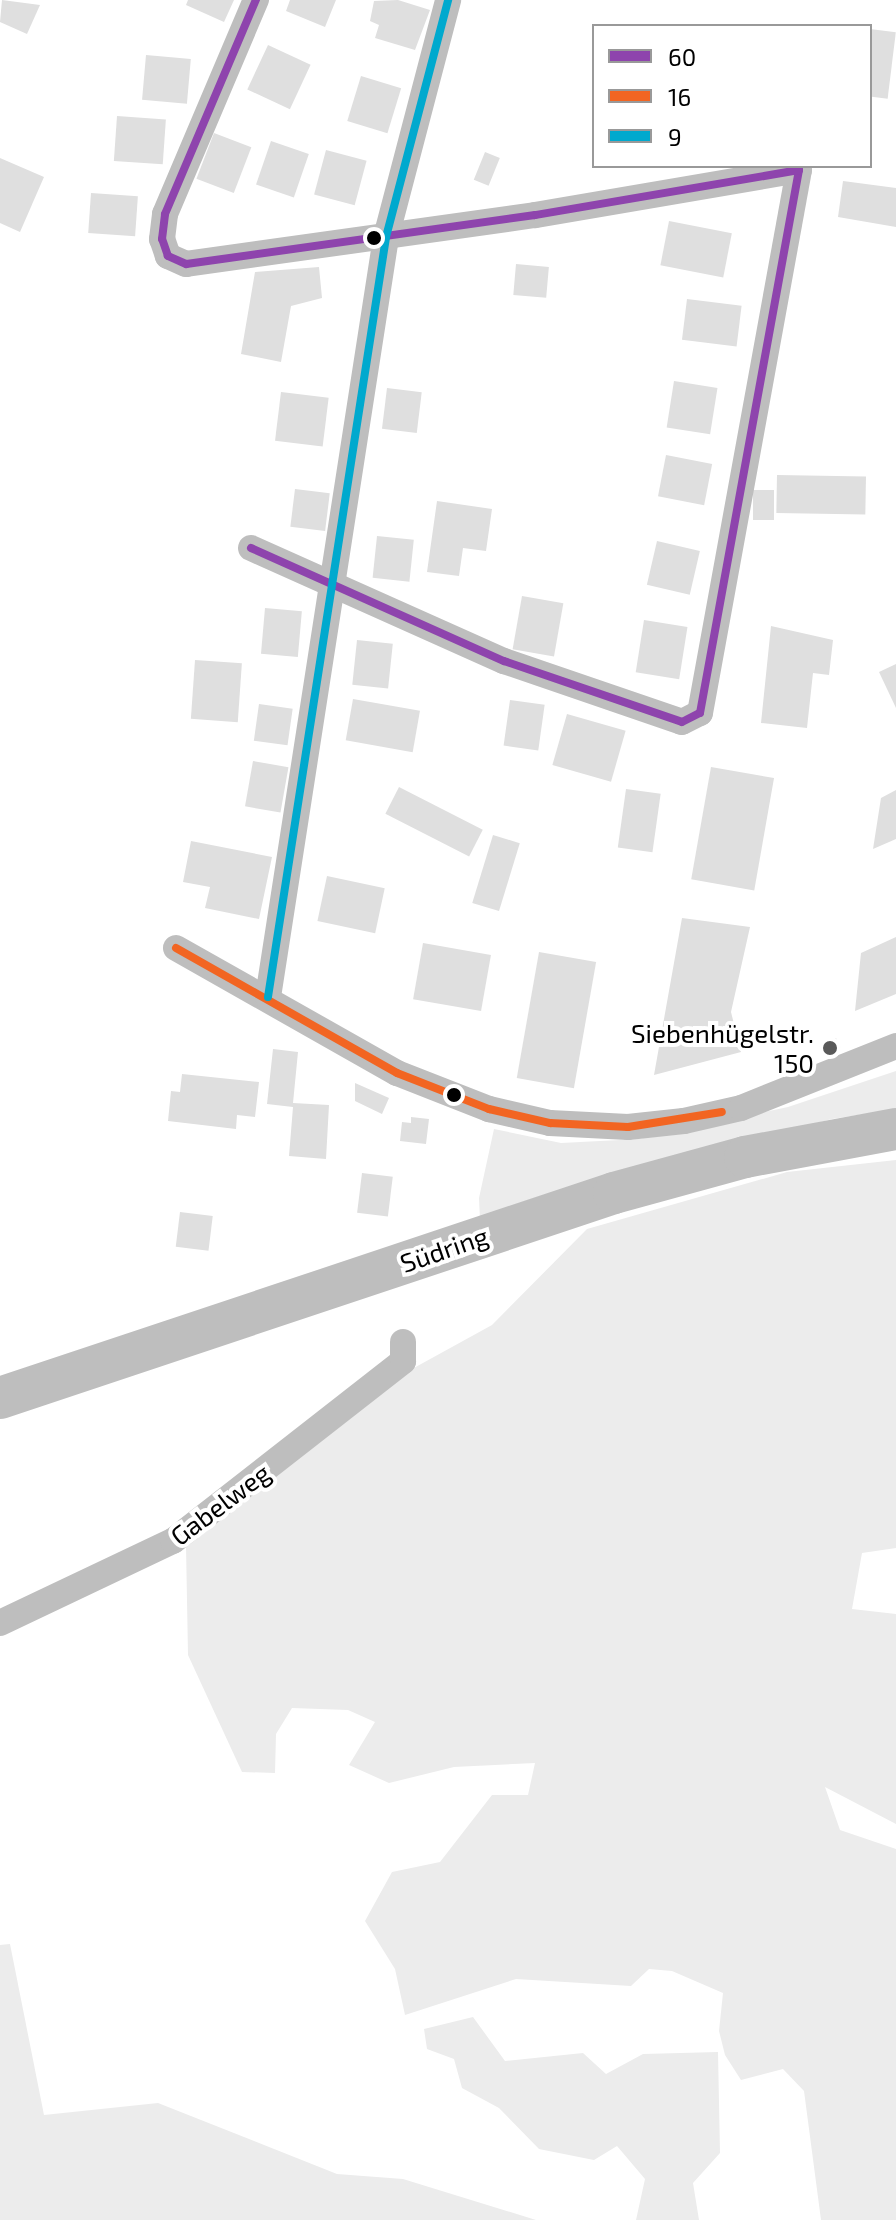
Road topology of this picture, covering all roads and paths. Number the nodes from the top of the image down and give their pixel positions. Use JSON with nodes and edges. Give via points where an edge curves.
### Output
{"nodes":[{"id":1,"x":256,"y":0,"type":"edge"},
{"id":2,"x":448,"y":0,"type":"edge"},
{"id":3,"x":386,"y":237,"type":"junction"},
{"id":4,"x":251,"y":548,"type":"dead end"},
{"id":5,"x":334,"y":589,"type":"junction"},
{"id":6,"x":176,"y":948,"type":"dead end"},
{"id":7,"x":268,"y":997,"type":"junction"},
{"id":8,"x":896,"y":1046,"type":"edge"},
{"id":9,"x":896,"y":1129,"type":"edge"},
{"id":10,"x":403,"y":1342,"type":"dead end"},
{"id":11,"x":0,"y":1398,"type":"edge"},
{"id":12,"x":0,"y":1623,"type":"edge"}],
"edges":[{"from":1,"to":3,"type":"street","via":[[165,214],[162,239],[168,256],[186,264]]},
{"from":2,"to":3,"type":"street"},
{"from":3,"to":5,"type":"street"},
{"from":3,"to":5,"type":"street","via":[[799,170],[700,713],[682,722],[667,717],[504,661]]},
{"from":4,"to":5,"type":"street"},
{"from":5,"to":7,"type":"street"},
{"from":6,"to":7,"type":"street"},
{"from":7,"to":8,"type":"street","via":[[438,1091],[489,1109],[589,1127],[684,1121],[741,1108]]},
{"from":9,"to":11,"type":"main road","name":"Südring","via":[[745,1157],[468,1240]]},
{"from":10,"to":12,"type":"street","name":"Gabelweg","via":[[403,1361],[173,1541]]}]}
